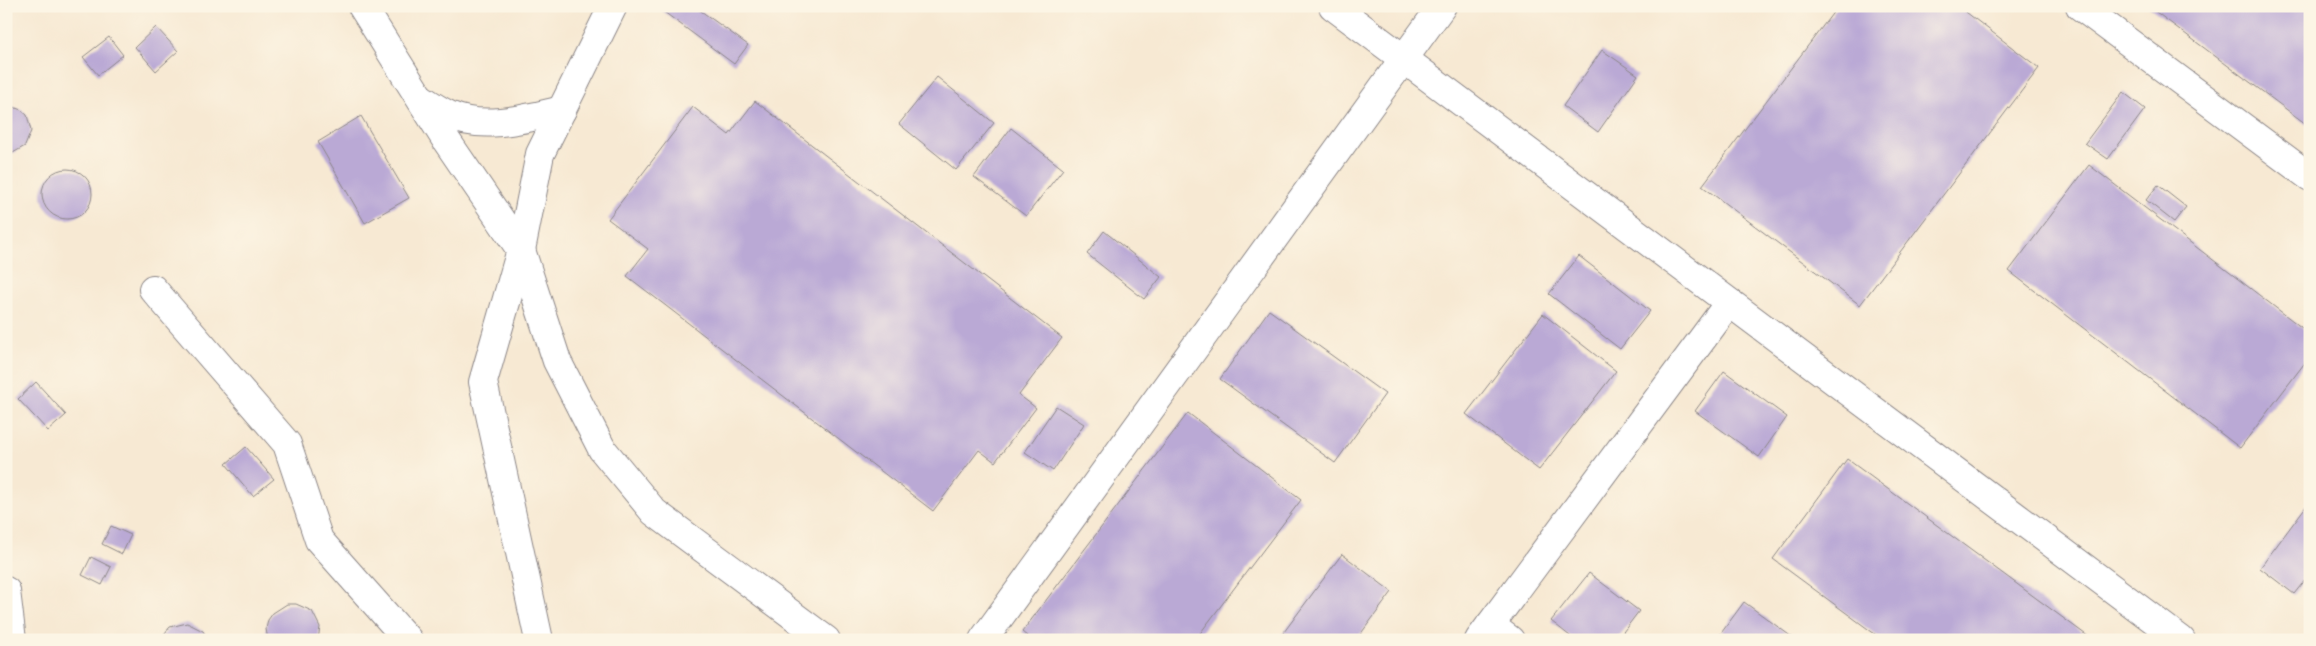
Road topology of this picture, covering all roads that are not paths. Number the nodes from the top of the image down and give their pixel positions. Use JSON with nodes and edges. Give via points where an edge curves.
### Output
{"nodes":[{"id":1,"x":362,"y":6,"type":"edge"},
{"id":2,"x":613,"y":6,"type":"edge"},
{"id":3,"x":1333,"y":6,"type":"edge"},
{"id":4,"x":1442,"y":6,"type":"edge"},
{"id":5,"x":2080,"y":6,"type":"edge"},
{"id":6,"x":1404,"y":59,"type":"junction"},
{"id":7,"x":419,"y":98,"type":"junction"},
{"id":8,"x":562,"y":110,"type":"junction"},
{"id":9,"x":2310,"y":177,"type":"edge"},
{"id":10,"x":520,"y":250,"type":"junction"},
{"id":11,"x":153,"y":289,"type":"dead end"},
{"id":12,"x":1729,"y":303,"type":"junction"},
{"id":13,"x":6,"y":591,"type":"edge"},
{"id":14,"x":1493,"y":635,"type":"edge"},
{"id":15,"x":12,"y":640,"type":"edge"},
{"id":16,"x":408,"y":640,"type":"edge"},
{"id":17,"x":539,"y":640,"type":"edge"},
{"id":18,"x":826,"y":640,"type":"edge"},
{"id":19,"x":983,"y":640,"type":"edge"},
{"id":20,"x":2181,"y":640,"type":"edge"}],
"edges":[{"from":1,"to":7,"type":"street"},
{"from":2,"to":8,"type":"street"},
{"from":3,"to":6,"type":"street"},
{"from":4,"to":6,"type":"street"},
{"from":5,"to":9,"type":"street"},
{"from":6,"to":12,"type":"street"},
{"from":6,"to":19,"type":"street"},
{"from":7,"to":8,"type":"street","via":[[451,116],[486,123]]},
{"from":7,"to":10,"type":"street"},
{"from":8,"to":10,"type":"street","via":[[540,154]]},
{"from":10,"to":17,"type":"street","via":[[484,382]]},
{"from":10,"to":18,"type":"street","via":[[557,361],[602,450],[654,512]]},
{"from":11,"to":16,"type":"street","via":[[287,444],[319,540]]},
{"from":12,"to":14,"type":"street"},
{"from":12,"to":20,"type":"street"},
{"from":13,"to":15,"type":"street"}]}
